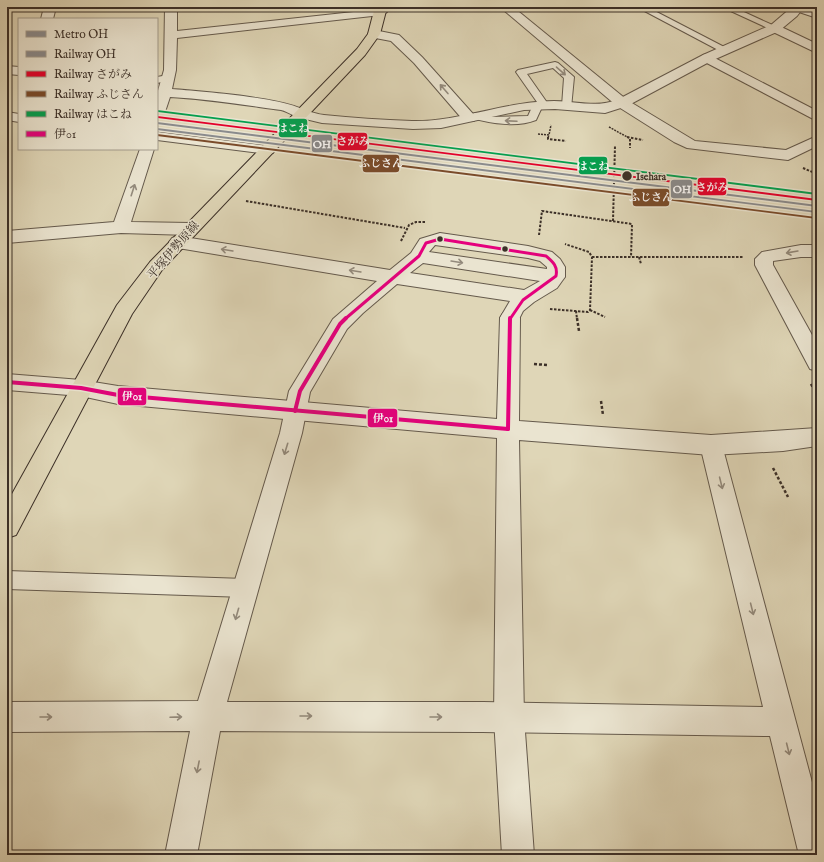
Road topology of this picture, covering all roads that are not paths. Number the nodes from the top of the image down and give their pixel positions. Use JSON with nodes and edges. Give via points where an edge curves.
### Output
{"nodes":[{"id":1,"x":50,"y":7,"type":"edge"},
{"id":2,"x":170,"y":7,"type":"edge"},
{"id":3,"x":528,"y":7,"type":"edge"},
{"id":4,"x":641,"y":7,"type":"edge"},
{"id":5,"x":726,"y":7,"type":"edge"},
{"id":6,"x":797,"y":7,"type":"edge"},
{"id":7,"x":508,"y":9,"type":"edge"},
{"id":8,"x":381,"y":10,"type":"edge"},
{"id":9,"x":817,"y":15,"type":"edge"},
{"id":10,"x":47,"y":18,"type":"edge"},
{"id":11,"x":775,"y":28,"type":"junction"},
{"id":12,"x":374,"y":34,"type":"junction"},
{"id":13,"x":171,"y":35,"type":"junction"},
{"id":14,"x":817,"y":49,"type":"edge"},
{"id":15,"x":725,"y":50,"type":"junction"},
{"id":16,"x":707,"y":58,"type":"junction"},
{"id":17,"x":7,"y":70,"type":"edge"},
{"id":18,"x":18,"y":71,"type":"edge"},
{"id":19,"x":162,"y":79,"type":"edge"},
{"id":20,"x":164,"y":93,"type":"junction"},
{"id":21,"x":540,"y":104,"type":"junction"},
{"id":22,"x":567,"y":106,"type":"junction"},
{"id":23,"x":160,"y":109,"type":"dead end"},
{"id":24,"x":302,"y":114,"type":"junction"},
{"id":25,"x":7,"y":116,"type":"edge"},
{"id":26,"x":472,"y":117,"type":"junction"},
{"id":27,"x":817,"y":117,"type":"edge"},
{"id":28,"x":18,"y":118,"type":"edge"},
{"id":29,"x":630,"y":125,"type":"junction"},
{"id":30,"x":671,"y":133,"type":"junction"},
{"id":31,"x":158,"y":136,"type":"edge"},
{"id":32,"x":817,"y":140,"type":"edge"},
{"id":33,"x":147,"y":150,"type":"edge"},
{"id":34,"x":268,"y":150,"type":"junction"},
{"id":35,"x":121,"y":227,"type":"junction"},
{"id":36,"x":184,"y":236,"type":"junction"},
{"id":37,"x":7,"y":237,"type":"edge"},
{"id":38,"x":817,"y":251,"type":"edge"},
{"id":39,"x":393,"y":277,"type":"junction"},
{"id":40,"x":493,"y":292,"type":"junction"},
{"id":41,"x":527,"y":297,"type":"junction"},
{"id":42,"x":510,"y":318,"type":"junction"},
{"id":43,"x":817,"y":363,"type":"edge"},
{"id":44,"x":7,"y":382,"type":"edge"},
{"id":45,"x":81,"y":388,"type":"junction"},
{"id":46,"x":295,"y":411,"type":"junction"},
{"id":47,"x":508,"y":429,"type":"junction"},
{"id":48,"x":817,"y":437,"type":"edge"},
{"id":49,"x":711,"y":445,"type":"junction"},
{"id":50,"x":7,"y":527,"type":"edge"},
{"id":51,"x":7,"y":580,"type":"edge"},
{"id":52,"x":245,"y":588,"type":"junction"},
{"id":53,"x":208,"y":716,"type":"junction"},
{"id":54,"x":7,"y":718,"type":"edge"},
{"id":55,"x":509,"y":718,"type":"junction"},
{"id":56,"x":781,"y":722,"type":"junction"},
{"id":57,"x":181,"y":855,"type":"edge"},
{"id":58,"x":518,"y":855,"type":"edge"},
{"id":59,"x":815,"y":855,"type":"edge"}],
"edges":[{"from":1,"to":10,"type":"street"},
{"from":2,"to":13,"type":"street"},
{"from":3,"to":7,"type":"lane"},
{"from":4,"to":15,"type":"lane"},
{"from":5,"to":11,"type":"lane"},
{"from":6,"to":9,"type":"street"},
{"from":6,"to":11,"type":"street"},
{"from":7,"to":29,"type":"street"},
{"from":8,"to":12,"type":"main road","name":"平塚伊勢原線"},
{"from":8,"to":13,"type":"street"},
{"from":11,"to":14,"type":"street"},
{"from":11,"to":15,"type":"street"},
{"from":12,"to":24,"type":"main road","name":"平塚伊勢原線","via":[[356,58]]},
{"from":26,"to":12,"type":"street","one_way":true,"via":[[395,38]]},
{"from":13,"to":19,"type":"street","via":[[170,70]]},
{"from":15,"to":16,"type":"street"},
{"from":16,"to":27,"type":"street"},
{"from":16,"to":29,"type":"street"},
{"from":17,"to":18,"type":"street"},
{"from":19,"to":20,"type":"street"},
{"from":20,"to":23,"type":"street"},
{"from":20,"to":24,"type":"street","via":[[203,95],[287,107]]},
{"from":21,"to":22,"type":"street"},
{"from":21,"to":22,"type":"lane","one_way":true,"via":[[521,72],[555,65],[569,77]]},
{"from":21,"to":26,"type":"street","via":[[508,108]]},
{"from":22,"to":29,"type":"street"},
{"from":24,"to":26,"type":"street","via":[[322,119],[412,125],[441,124]]},
{"from":24,"to":34,"type":"main road","name":"平塚伊勢原線"},
{"from":25,"to":28,"type":"street"},
{"from":29,"to":30,"type":"street"},
{"from":29,"to":30,"type":"street"},
{"from":30,"to":32,"type":"street","via":[[692,145],[782,155],[788,155]]},
{"from":31,"to":34,"type":"street"},
{"from":35,"to":33,"type":"street","one_way":true},
{"from":34,"to":36,"type":"main road","name":"平塚伊勢原線"},
{"from":35,"to":36,"type":"street"},
{"from":35,"to":37,"type":"street"},
{"from":39,"to":36,"type":"street","one_way":true},
{"from":36,"to":45,"type":"main road","name":"平塚伊勢原線","via":[[156,266],[124,310]]},
{"from":38,"to":43,"type":"street","one_way":true,"via":[[801,251],[766,258],[764,264]]},
{"from":39,"to":40,"type":"street"},
{"from":39,"to":41,"type":"street","one_way":true,"via":[[419,256],[556,277],[541,290]]},
{"from":39,"to":46,"type":"street","via":[[340,324],[300,391]]},
{"from":40,"to":41,"type":"street"},
{"from":40,"to":42,"type":"street"},
{"from":41,"to":42,"type":"street","via":[[516,307]]},
{"from":42,"to":47,"type":"street"},
{"from":44,"to":45,"type":"street"},
{"from":45,"to":46,"type":"street","via":[[118,395]]},
{"from":45,"to":50,"type":"main road","name":"平塚伊勢原線"},
{"from":46,"to":47,"type":"street"},
{"from":46,"to":52,"type":"street","one_way":true,"via":[[289,440]]},
{"from":47,"to":49,"type":"street"},
{"from":47,"to":55,"type":"street"},
{"from":48,"to":49,"type":"street"},
{"from":49,"to":56,"type":"street","one_way":true},
{"from":51,"to":52,"type":"lane"},
{"from":52,"to":53,"type":"street","one_way":true},
{"from":54,"to":53,"type":"street","one_way":true},
{"from":53,"to":55,"type":"street","one_way":true},
{"from":53,"to":57,"type":"street","one_way":true},
{"from":55,"to":56,"type":"street"},
{"from":55,"to":58,"type":"street"},
{"from":56,"to":59,"type":"street","one_way":true}]}
